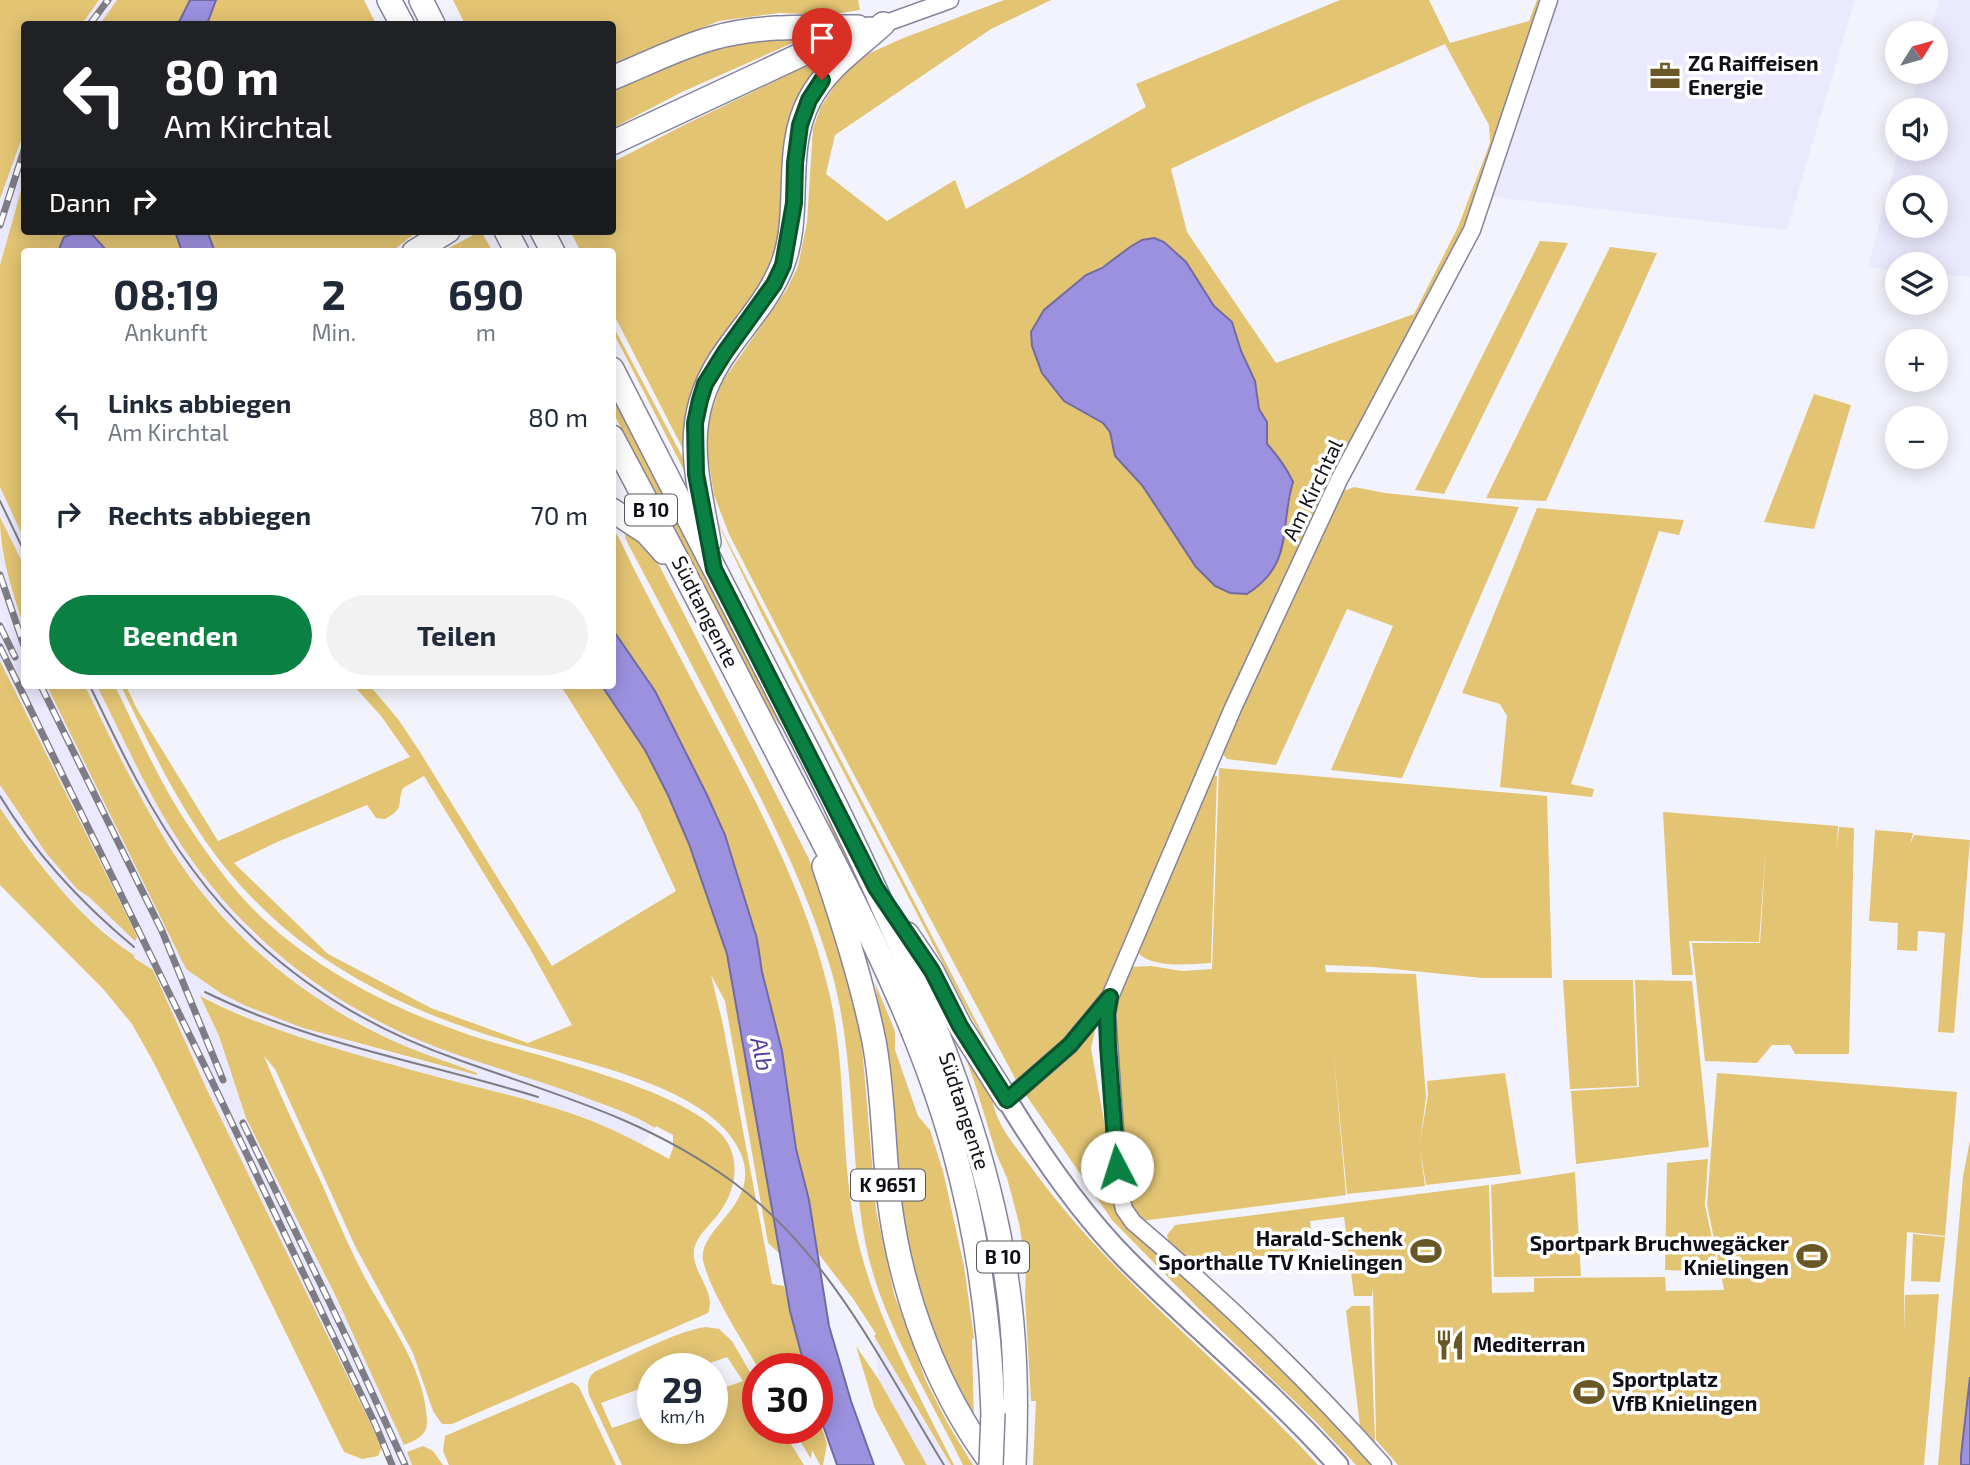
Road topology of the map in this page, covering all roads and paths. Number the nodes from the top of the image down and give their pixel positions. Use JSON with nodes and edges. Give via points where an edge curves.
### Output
{"nodes":[{"id":1,"x":389,"y":0,"type":"edge"},
{"id":2,"x":421,"y":0,"type":"edge"},
{"id":3,"x":950,"y":0,"type":"edge"},
{"id":4,"x":1549,"y":0,"type":"edge"},
{"id":5,"x":400,"y":21,"type":"edge"},
{"id":6,"x":432,"y":21,"type":"edge"},
{"id":7,"x":879,"y":25,"type":"junction"},
{"id":8,"x":616,"y":76,"type":"edge"},
{"id":9,"x":616,"y":141,"type":"edge"},
{"id":10,"x":442,"y":235,"type":"edge"},
{"id":11,"x":420,"y":248,"type":"edge"},
{"id":12,"x":616,"y":377,"type":"edge"},
{"id":13,"x":616,"y":444,"type":"edge"},
{"id":14,"x":616,"y":513,"type":"edge"},
{"id":15,"x":714,"y":569,"type":"junction"},
{"id":16,"x":690,"y":583,"type":"junction"},
{"id":17,"x":804,"y":803,"type":"junction"},
{"id":18,"x":876,"y":888,"type":"junction"},
{"id":19,"x":1110,"y":997,"type":"junction"},
{"id":20,"x":1007,"y":1100,"type":"junction"},
{"id":21,"x":992,"y":1465,"type":"edge"},
{"id":22,"x":1014,"y":1465,"type":"edge"},
{"id":23,"x":1338,"y":1465,"type":"edge"},
{"id":24,"x":1384,"y":1465,"type":"edge"}],
"edges":[{"from":1,"to":5,"type":"highway"},
{"from":2,"to":6,"type":"highway"},
{"from":3,"to":7,"type":"street"},
{"from":4,"to":19,"type":"street","name":"Am Kirchtal","via":[[1472,230],[1339,480],[1233,708]]},
{"from":7,"to":8,"type":"highway","via":[[737,32],[710,38]]},
{"from":7,"to":9,"type":"highway","via":[[809,51]]},
{"from":7,"to":15,"type":"highway","via":[[836,63],[809,100],[800,125],[783,265],[705,384],[700,400],[695,423],[696,474]]},
{"from":10,"to":11,"type":"highway"},
{"from":12,"to":15,"type":"highway","name":"Südtangente","number":"B 10"},
{"from":13,"to":16,"type":"highway","name":"Südtangente","number":"B 10"},
{"from":14,"to":16,"type":"highway","via":[[647,533]]},
{"from":15,"to":18,"type":"highway","name":"Südtangente","number":"B 10"},
{"from":16,"to":17,"type":"highway","name":"Südtangente","number":"B 10"},
{"from":17,"to":21,"type":"highway","number":"K 9651","via":[[873,1038],[890,1205],[913,1306],[941,1379]]},
{"from":17,"to":21,"type":"highway","name":"Südtangente","number":"B 10","bridge":true,"via":[[887,969],[954,1149],[982,1276],[990,1350]]},
{"from":18,"to":20,"type":"highway","via":[[932,971]]},
{"from":18,"to":22,"type":"highway","name":"Südtangente","number":"B 10","via":[[950,1061],[977,1142],[999,1231],[1012,1324]]},
{"from":19,"to":20,"type":"street","name":"Am Kirchtal","via":[[1070,1045]]},
{"from":19,"to":24,"type":"street","name":"Am Kirchtal","via":[[1108,1046],[1124,1209]]},
{"from":20,"to":23,"type":"main road","via":[[1058,1177],[1127,1260]]}]}
